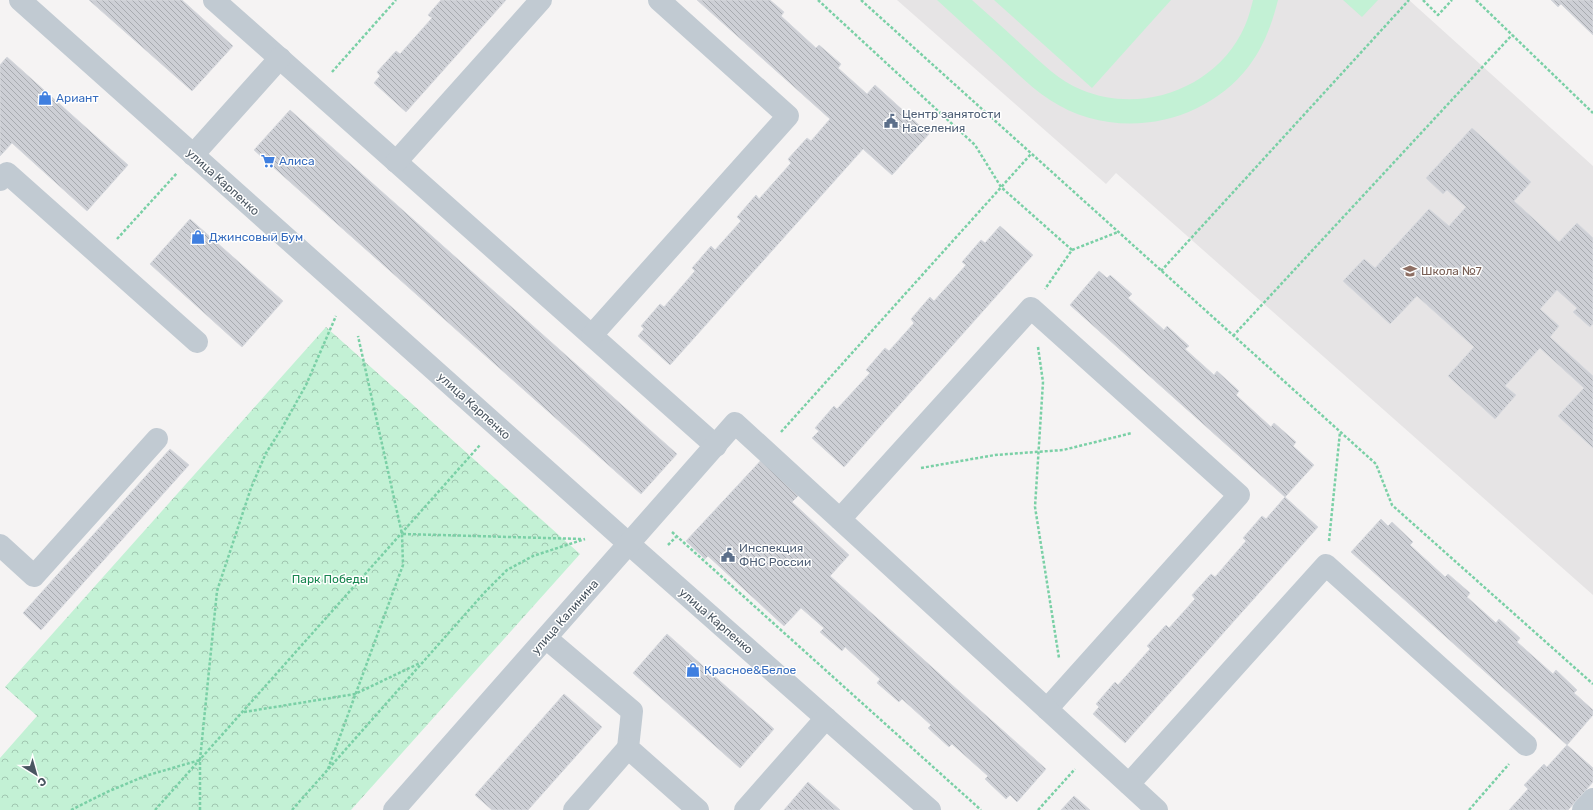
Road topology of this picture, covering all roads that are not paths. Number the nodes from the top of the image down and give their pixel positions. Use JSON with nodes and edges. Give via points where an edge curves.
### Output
{"nodes":[{"id":1,"x":20,"y":0,"type":"edge"},
{"id":2,"x":214,"y":0,"type":"edge"},
{"id":3,"x":541,"y":0,"type":"edge"},
{"id":4,"x":659,"y":0,"type":"edge"},
{"id":5,"x":280,"y":58,"type":"junction"},
{"id":6,"x":193,"y":155,"type":"junction"},
{"id":7,"x":396,"y":162,"type":"junction"},
{"id":8,"x":0,"y":180,"type":"edge"},
{"id":9,"x":592,"y":335,"type":"junction"},
{"id":10,"x":197,"y":342,"type":"dead end"},
{"id":11,"x":156,"y":439,"type":"dead end"},
{"id":12,"x":716,"y":446,"type":"junction"},
{"id":13,"x":840,"y":520,"type":"junction"},
{"id":14,"x":628,"y":544,"type":"junction"},
{"id":15,"x":0,"y":545,"type":"edge"},
{"id":16,"x":546,"y":638,"type":"junction"},
{"id":17,"x":1047,"y":709,"type":"junction"},
{"id":18,"x":826,"y":718,"type":"junction"},
{"id":19,"x":1526,"y":745,"type":"road end"},
{"id":20,"x":628,"y":748,"type":"junction"},
{"id":21,"x":1129,"y":784,"type":"junction"},
{"id":22,"x":1593,"y":799,"type":"edge"},
{"id":23,"x":394,"y":810,"type":"edge"},
{"id":24,"x":574,"y":810,"type":"edge"},
{"id":25,"x":698,"y":810,"type":"edge"},
{"id":26,"x":745,"y":810,"type":"edge"},
{"id":27,"x":930,"y":810,"type":"edge"},
{"id":28,"x":1157,"y":810,"type":"edge"},
{"id":29,"x":1583,"y":810,"type":"edge"}],
"edges":[{"from":1,"to":6,"type":"street","name":"улица Карпенко"},
{"from":2,"to":5,"type":"street"},
{"from":3,"to":7,"type":"street"},
{"from":4,"to":9,"type":"street","via":[[788,116]]},
{"from":5,"to":6,"type":"street"},
{"from":5,"to":7,"type":"street"},
{"from":6,"to":14,"type":"street","name":"улица Карпенко"},
{"from":7,"to":9,"type":"street"},
{"from":8,"to":10,"type":"street","via":[[7,173]]},
{"from":9,"to":12,"type":"street"},
{"from":11,"to":15,"type":"street","via":[[34,576]]},
{"from":12,"to":13,"type":"street","name":"улица Калинина","via":[[735,423]]},
{"from":12,"to":14,"type":"street","name":"улица Калинина"},
{"from":13,"to":17,"type":"street"},
{"from":13,"to":17,"type":"street","via":[[1032,308],[1239,495]]},
{"from":14,"to":16,"type":"street","name":"улица Калинина"},
{"from":14,"to":18,"type":"street","name":"улица Карпенко"},
{"from":16,"to":20,"type":"street","via":[[632,711]]},
{"from":16,"to":23,"type":"street","name":"улица Калинина"},
{"from":17,"to":21,"type":"street"},
{"from":18,"to":26,"type":"street"},
{"from":18,"to":27,"type":"street","name":"улица Карпенко"},
{"from":19,"to":21,"type":"street","via":[[1326,565]]},
{"from":20,"to":24,"type":"street"},
{"from":20,"to":25,"type":"street"},
{"from":21,"to":28,"type":"street"},
{"from":22,"to":29,"type":"street"}]}
